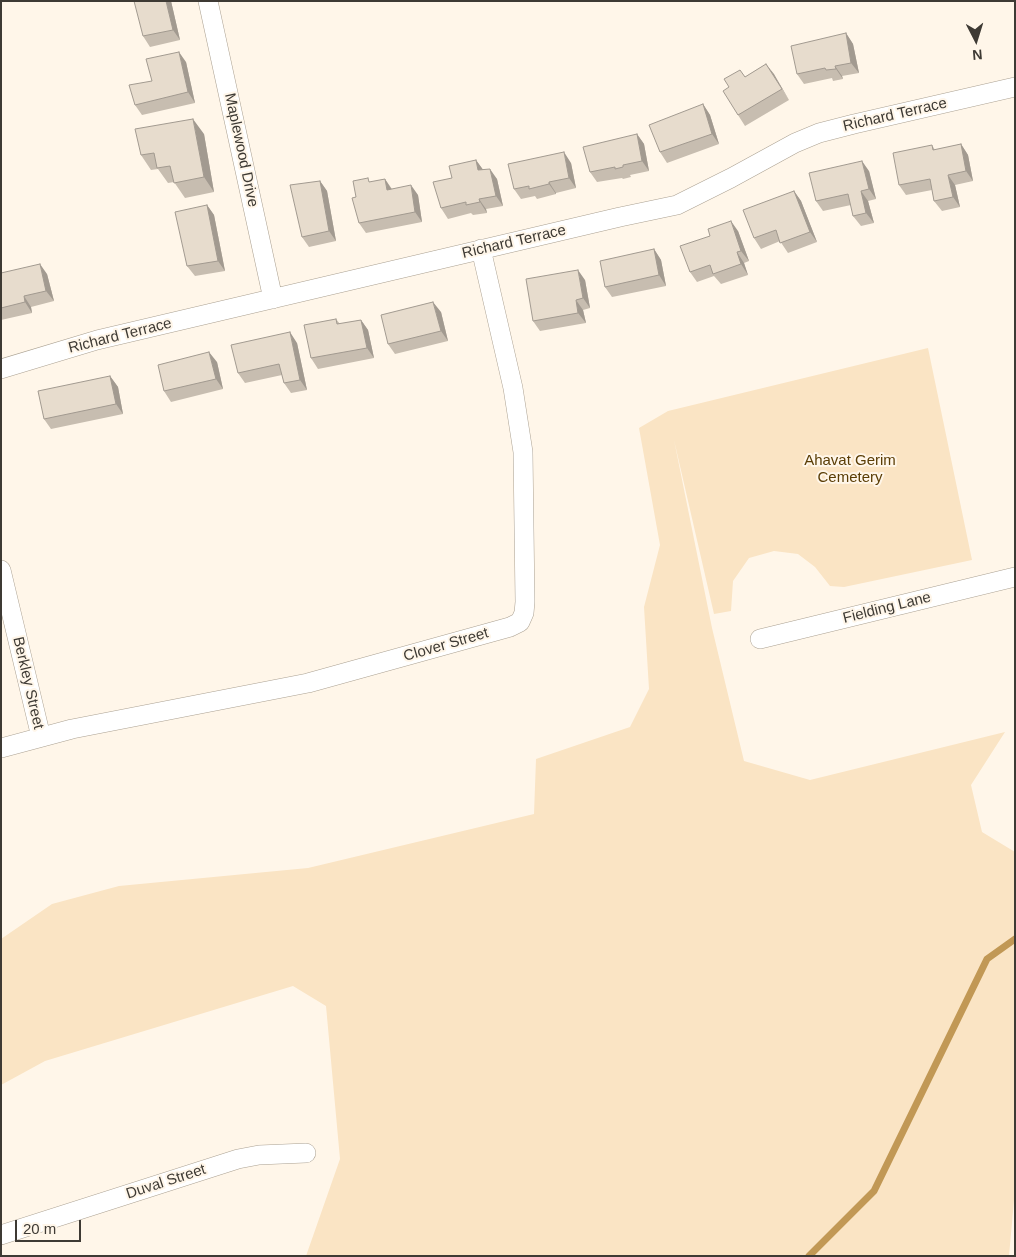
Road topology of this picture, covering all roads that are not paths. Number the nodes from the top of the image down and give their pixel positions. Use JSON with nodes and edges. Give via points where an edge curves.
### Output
{"nodes":[{"id":1,"x":208,"y":1,"type":"edge"},
{"id":2,"x":1015,"y":87,"type":"edge"},
{"id":3,"x":482,"y":250,"type":"junction"},
{"id":4,"x":273,"y":299,"type":"junction"},
{"id":5,"x":1,"y":369,"type":"edge"},
{"id":6,"x":1,"y":570,"type":"edge"},
{"id":7,"x":1015,"y":577,"type":"edge"},
{"id":8,"x":760,"y":639,"type":"dead end"},
{"id":9,"x":41,"y":736,"type":"junction"},
{"id":10,"x":1,"y":748,"type":"edge"},
{"id":11,"x":306,"y":1153,"type":"dead end"},
{"id":12,"x":1,"y":1235,"type":"edge"}],
"edges":[{"from":1,"to":4,"type":"street","name":"Maplewood Drive"},
{"from":2,"to":3,"type":"street","name":"Richard Terrace","via":[[819,133],[677,205]]},
{"from":3,"to":4,"type":"street","name":"Richard Terrace"},
{"from":3,"to":9,"type":"street","name":"Clover Street","via":[[513,388],[523,452],[525,602],[520,622],[308,683]]},
{"from":4,"to":5,"type":"street","name":"Richard Terrace","via":[[97,340]]},
{"from":6,"to":9,"type":"street","name":"Berkley Street"},
{"from":7,"to":8,"type":"street","name":"Fielding Lane"},
{"from":9,"to":10,"type":"street","name":"Clover Street"},
{"from":11,"to":12,"type":"street","name":"Duval Street","via":[[259,1154],[238,1159]]}]}
